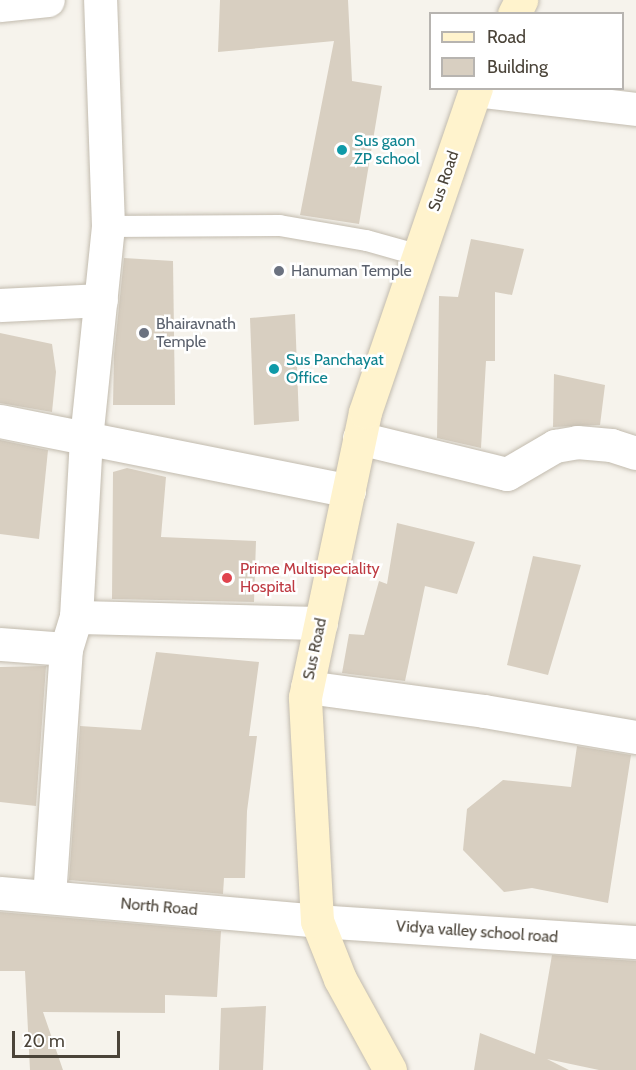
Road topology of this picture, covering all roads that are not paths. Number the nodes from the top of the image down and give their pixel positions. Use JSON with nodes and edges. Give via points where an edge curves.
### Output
{"nodes":[{"id":1,"x":48,"y":0,"type":"edge"},
{"id":2,"x":100,"y":0,"type":"edge"},
{"id":3,"x":0,"y":5,"type":"edge"},
{"id":4,"x":476,"y":90,"type":"edge"},
{"id":5,"x":484,"y":90,"type":"edge"},
{"id":6,"x":636,"y":109,"type":"edge"},
{"id":7,"x":108,"y":226,"type":"junction"},
{"id":8,"x":419,"y":255,"type":"junction"},
{"id":9,"x":100,"y":300,"type":"junction"},
{"id":10,"x":0,"y":305,"type":"edge"},
{"id":11,"x":0,"y":422,"type":"edge"},
{"id":12,"x":359,"y":438,"type":"junction"},
{"id":13,"x":86,"y":439,"type":"junction"},
{"id":14,"x":636,"y":453,"type":"edge"},
{"id":15,"x":349,"y":491,"type":"junction"},
{"id":16,"x":76,"y":617,"type":"junction"},
{"id":17,"x":321,"y":622,"type":"junction"},
{"id":18,"x":0,"y":644,"type":"edge"},
{"id":19,"x":66,"y":650,"type":"junction"},
{"id":20,"x":307,"y":687,"type":"junction"},
{"id":21,"x":636,"y":737,"type":"edge"},
{"id":22,"x":0,"y":893,"type":"edge"},
{"id":23,"x":49,"y":897,"type":"junction"},
{"id":24,"x":317,"y":921,"type":"junction"},
{"id":25,"x":636,"y":942,"type":"edge"},
{"id":26,"x":390,"y":1070,"type":"edge"}],
"edges":[{"from":1,"to":3,"type":"street"},
{"from":2,"to":7,"type":"street"},
{"from":4,"to":8,"type":"main road","name":"Sus Road"},
{"from":5,"to":6,"type":"street"},
{"from":7,"to":8,"type":"lane","via":[[279,225],[366,240]]},
{"from":7,"to":9,"type":"street"},
{"from":8,"to":12,"type":"main road","name":"Sus Road"},
{"from":9,"to":10,"type":"street"},
{"from":9,"to":13,"type":"street"},
{"from":11,"to":13,"type":"street"},
{"from":12,"to":14,"type":"street","via":[[507,474],[555,446],[577,442],[611,445]]},
{"from":12,"to":15,"type":"main road","name":"Sus Road"},
{"from":13,"to":15,"type":"street"},
{"from":13,"to":16,"type":"street"},
{"from":15,"to":17,"type":"main road","name":"Sus Road"},
{"from":16,"to":17,"type":"street"},
{"from":16,"to":19,"type":"street"},
{"from":17,"to":20,"type":"main road","name":"Sus Road"},
{"from":18,"to":19,"type":"street"},
{"from":19,"to":23,"type":"street"},
{"from":20,"to":21,"type":"street"},
{"from":20,"to":24,"type":"main road","name":"Sus Road"},
{"from":22,"to":23,"type":"street","name":"North Road"},
{"from":23,"to":24,"type":"street","name":"North Road"},
{"from":24,"to":25,"type":"street","name":"Vidya valley school road"},
{"from":24,"to":26,"type":"main road","name":"Sus Road","via":[[340,979]]}]}
